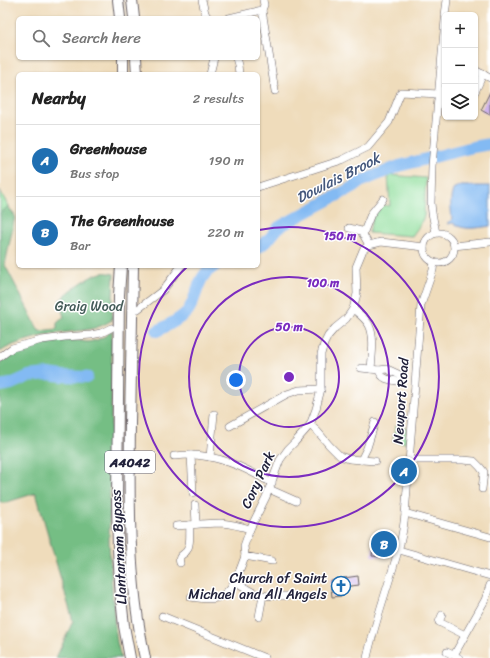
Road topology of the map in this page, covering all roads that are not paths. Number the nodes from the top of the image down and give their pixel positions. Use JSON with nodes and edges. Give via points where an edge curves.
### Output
{"nodes":[{"id":1,"x":118,"y":0,"type":"edge"},
{"id":2,"x":132,"y":0,"type":"edge"},
{"id":3,"x":202,"y":0,"type":"edge"},
{"id":4,"x":263,"y":0,"type":"edge"},
{"id":5,"x":447,"y":0,"type":"edge"},
{"id":6,"x":262,"y":10,"type":"junction"},
{"id":7,"x":445,"y":12,"type":"edge"},
{"id":8,"x":120,"y":16,"type":"edge"},
{"id":9,"x":134,"y":16,"type":"edge"},
{"id":10,"x":207,"y":16,"type":"edge"},
{"id":11,"x":237,"y":16,"type":"edge"},
{"id":12,"x":443,"y":48,"type":"edge"},
{"id":13,"x":123,"y":60,"type":"edge"},
{"id":14,"x":136,"y":60,"type":"edge"},
{"id":15,"x":214,"y":60,"type":"edge"},
{"id":16,"x":237,"y":60,"type":"edge"},
{"id":17,"x":123,"y":72,"type":"edge"},
{"id":18,"x":137,"y":72,"type":"edge"},
{"id":19,"x":210,"y":72,"type":"edge"},
{"id":20,"x":238,"y":72,"type":"edge"},
{"id":21,"x":478,"y":72,"type":"edge"},
{"id":22,"x":483,"y":74,"type":"junction"},
{"id":23,"x":490,"y":78,"type":"edge"},
{"id":24,"x":478,"y":85,"type":"edge"},
{"id":25,"x":275,"y":91,"type":"dead end"},
{"id":26,"x":439,"y":94,"type":"junction"},
{"id":27,"x":260,"y":186,"type":"edge"},
{"id":28,"x":383,"y":199,"type":"dead end"},
{"id":29,"x":349,"y":228,"type":"dead end"},
{"id":30,"x":436,"y":233,"type":"junction"},
{"id":31,"x":363,"y":234,"type":"junction"},
{"id":32,"x":490,"y":242,"type":"edge"},
{"id":33,"x":369,"y":245,"type":"junction"},
{"id":34,"x":454,"y":246,"type":"junction"},
{"id":35,"x":424,"y":247,"type":"junction"},
{"id":36,"x":434,"y":262,"type":"junction"},
{"id":37,"x":121,"y":268,"type":"edge"},
{"id":38,"x":133,"y":268,"type":"edge"},
{"id":39,"x":180,"y":268,"type":"edge"},
{"id":40,"x":138,"y":309,"type":"dead end"},
{"id":41,"x":353,"y":309,"type":"junction"},
{"id":42,"x":110,"y":328,"type":"dead end"},
{"id":43,"x":0,"y":358,"type":"edge"},
{"id":44,"x":361,"y":368,"type":"dead end"},
{"id":45,"x":371,"y":369,"type":"junction"},
{"id":46,"x":399,"y":378,"type":"dead end"},
{"id":47,"x":321,"y":390,"type":"junction"},
{"id":48,"x":214,"y":414,"type":"dead end"},
{"id":49,"x":375,"y":422,"type":"dead end"},
{"id":50,"x":310,"y":425,"type":"junction"},
{"id":51,"x":230,"y":426,"type":"dead end"},
{"id":52,"x":191,"y":455,"type":"junction"},
{"id":53,"x":174,"y":456,"type":"dead end"},
{"id":54,"x":210,"y":457,"type":"junction"},
{"id":55,"x":361,"y":460,"type":"junction"},
{"id":56,"x":409,"y":460,"type":"junction"},
{"id":57,"x":375,"y":461,"type":"dead end"},
{"id":58,"x":270,"y":486,"type":"junction"},
{"id":59,"x":482,"y":489,"type":"dead end"},
{"id":60,"x":193,"y":493,"type":"dead end"},
{"id":61,"x":296,"y":501,"type":"dead end"},
{"id":62,"x":195,"y":505,"type":"dead end"},
{"id":63,"x":405,"y":514,"type":"junction"},
{"id":64,"x":193,"y":525,"type":"junction"},
{"id":65,"x":176,"y":526,"type":"dead end"},
{"id":66,"x":250,"y":529,"type":"junction"},
{"id":67,"x":490,"y":537,"type":"edge"},
{"id":68,"x":399,"y":550,"type":"junction"},
{"id":69,"x":245,"y":556,"type":"junction"},
{"id":70,"x":272,"y":561,"type":"dead end"},
{"id":71,"x":180,"y":563,"type":"dead end"},
{"id":72,"x":490,"y":576,"type":"edge"},
{"id":73,"x":235,"y":581,"type":"junction"},
{"id":74,"x":490,"y":585,"type":"edge"},
{"id":75,"x":263,"y":595,"type":"junction"},
{"id":76,"x":288,"y":596,"type":"dead end"},
{"id":77,"x":190,"y":598,"type":"dead end"},
{"id":78,"x":442,"y":615,"type":"dead end"},
{"id":79,"x":162,"y":616,"type":"dead end"},
{"id":80,"x":259,"y":617,"type":"dead end"},
{"id":81,"x":465,"y":636,"type":"junction"},
{"id":82,"x":453,"y":655,"type":"edge"},
{"id":83,"x":130,"y":658,"type":"edge"},
{"id":84,"x":145,"y":658,"type":"edge"},
{"id":85,"x":265,"y":658,"type":"edge"},
{"id":86,"x":367,"y":658,"type":"edge"}],
"edges":[{"from":1,"to":8,"type":"highway"},
{"from":2,"to":9,"type":"highway"},
{"from":3,"to":10,"type":"street"},
{"from":4,"to":6,"type":"street"},
{"from":5,"to":7,"type":"street"},
{"from":6,"to":11,"type":"street"},
{"from":6,"to":25,"type":"street"},
{"from":12,"to":26,"type":"street"},
{"from":13,"to":17,"type":"highway"},
{"from":14,"to":18,"type":"highway"},
{"from":15,"to":19,"type":"street"},
{"from":16,"to":20,"type":"street"},
{"from":21,"to":22,"type":"street"},
{"from":22,"to":23,"type":"street"},
{"from":22,"to":24,"type":"street"},
{"from":26,"to":27,"type":"street","via":[[402,92],[389,122],[368,147],[342,160]]},
{"from":26,"to":30,"type":"street","via":[[431,203]]},
{"from":28,"to":31,"type":"street","via":[[371,214]]},
{"from":29,"to":31,"type":"street","via":[[362,231]]},
{"from":30,"to":34,"type":"street","via":[[446,235]]},
{"from":30,"to":35,"type":"street","via":[[429,236]]},
{"from":31,"to":33,"type":"street"},
{"from":32,"to":34,"type":"street"},
{"from":33,"to":35,"type":"street","via":[[381,242]]},
{"from":33,"to":41,"type":"street","name":"Cory Park","via":[[363,250],[356,267],[357,294]]},
{"from":34,"to":36,"type":"street","via":[[448,259],[444,262]]},
{"from":35,"to":36,"type":"street","via":[[426,257]]},
{"from":36,"to":56,"type":"street","name":"Newport Road","via":[[421,305]]},
{"from":37,"to":83,"type":"highway","name":"Llantarnam Bypass","number":"A4042","via":[[118,549],[124,626]]},
{"from":38,"to":84,"type":"highway","name":"Llantarnam Bypass","number":"A4042","via":[[131,549],[138,625]]},
{"from":39,"to":40,"type":"street","via":[[163,290]]},
{"from":41,"to":45,"type":"street","via":[[369,325],[372,336]]},
{"from":41,"to":47,"type":"street","name":"Cory Park","via":[[328,336],[324,344],[321,354]]},
{"from":42,"to":43,"type":"street","via":[[91,336],[42,340],[12,348]]},
{"from":44,"to":45,"type":"street"},
{"from":45,"to":46,"type":"street","via":[[379,370],[384,378]]},
{"from":47,"to":50,"type":"street","name":"Cory Park"},
{"from":47,"to":51,"type":"street","via":[[294,391]]},
{"from":48,"to":54,"type":"street"},
{"from":49,"to":55,"type":"street"},
{"from":50,"to":55,"type":"street","via":[[340,456]]},
{"from":50,"to":58,"type":"street","name":"Cory Park","via":[[280,460]]},
{"from":52,"to":53,"type":"street"},
{"from":52,"to":54,"type":"street"},
{"from":52,"to":60,"type":"street"},
{"from":54,"to":58,"type":"street","via":[[219,458],[250,472]]},
{"from":55,"to":57,"type":"street"},
{"from":56,"to":59,"type":"street","via":[[474,462],[484,472]]},
{"from":56,"to":63,"type":"street","name":"Newport Road"},
{"from":58,"to":61,"type":"street"},
{"from":58,"to":66,"type":"street","name":"Cory Park"},
{"from":62,"to":64,"type":"street"},
{"from":63,"to":67,"type":"street"},
{"from":63,"to":68,"type":"street","name":"Newport Road"},
{"from":64,"to":65,"type":"street"},
{"from":64,"to":66,"type":"street","via":[[222,523]]},
{"from":64,"to":71,"type":"street","via":[[188,548],[179,557]]},
{"from":66,"to":69,"type":"street","name":"Cory Park","via":[[244,546]]},
{"from":68,"to":72,"type":"street"},
{"from":68,"to":86,"type":"street","name":"Newport Road","via":[[378,613]]},
{"from":69,"to":70,"type":"street"},
{"from":69,"to":73,"type":"street","name":"Cory Park"},
{"from":73,"to":75,"type":"street"},
{"from":73,"to":77,"type":"street","name":"Cory Park","via":[[222,596],[215,599]]},
{"from":74,"to":81,"type":"street","via":[[485,600]]},
{"from":75,"to":76,"type":"street"},
{"from":75,"to":80,"type":"street"},
{"from":78,"to":81,"type":"street","via":[[439,622]]},
{"from":79,"to":85,"type":"street"},
{"from":81,"to":82,"type":"street"}]}
